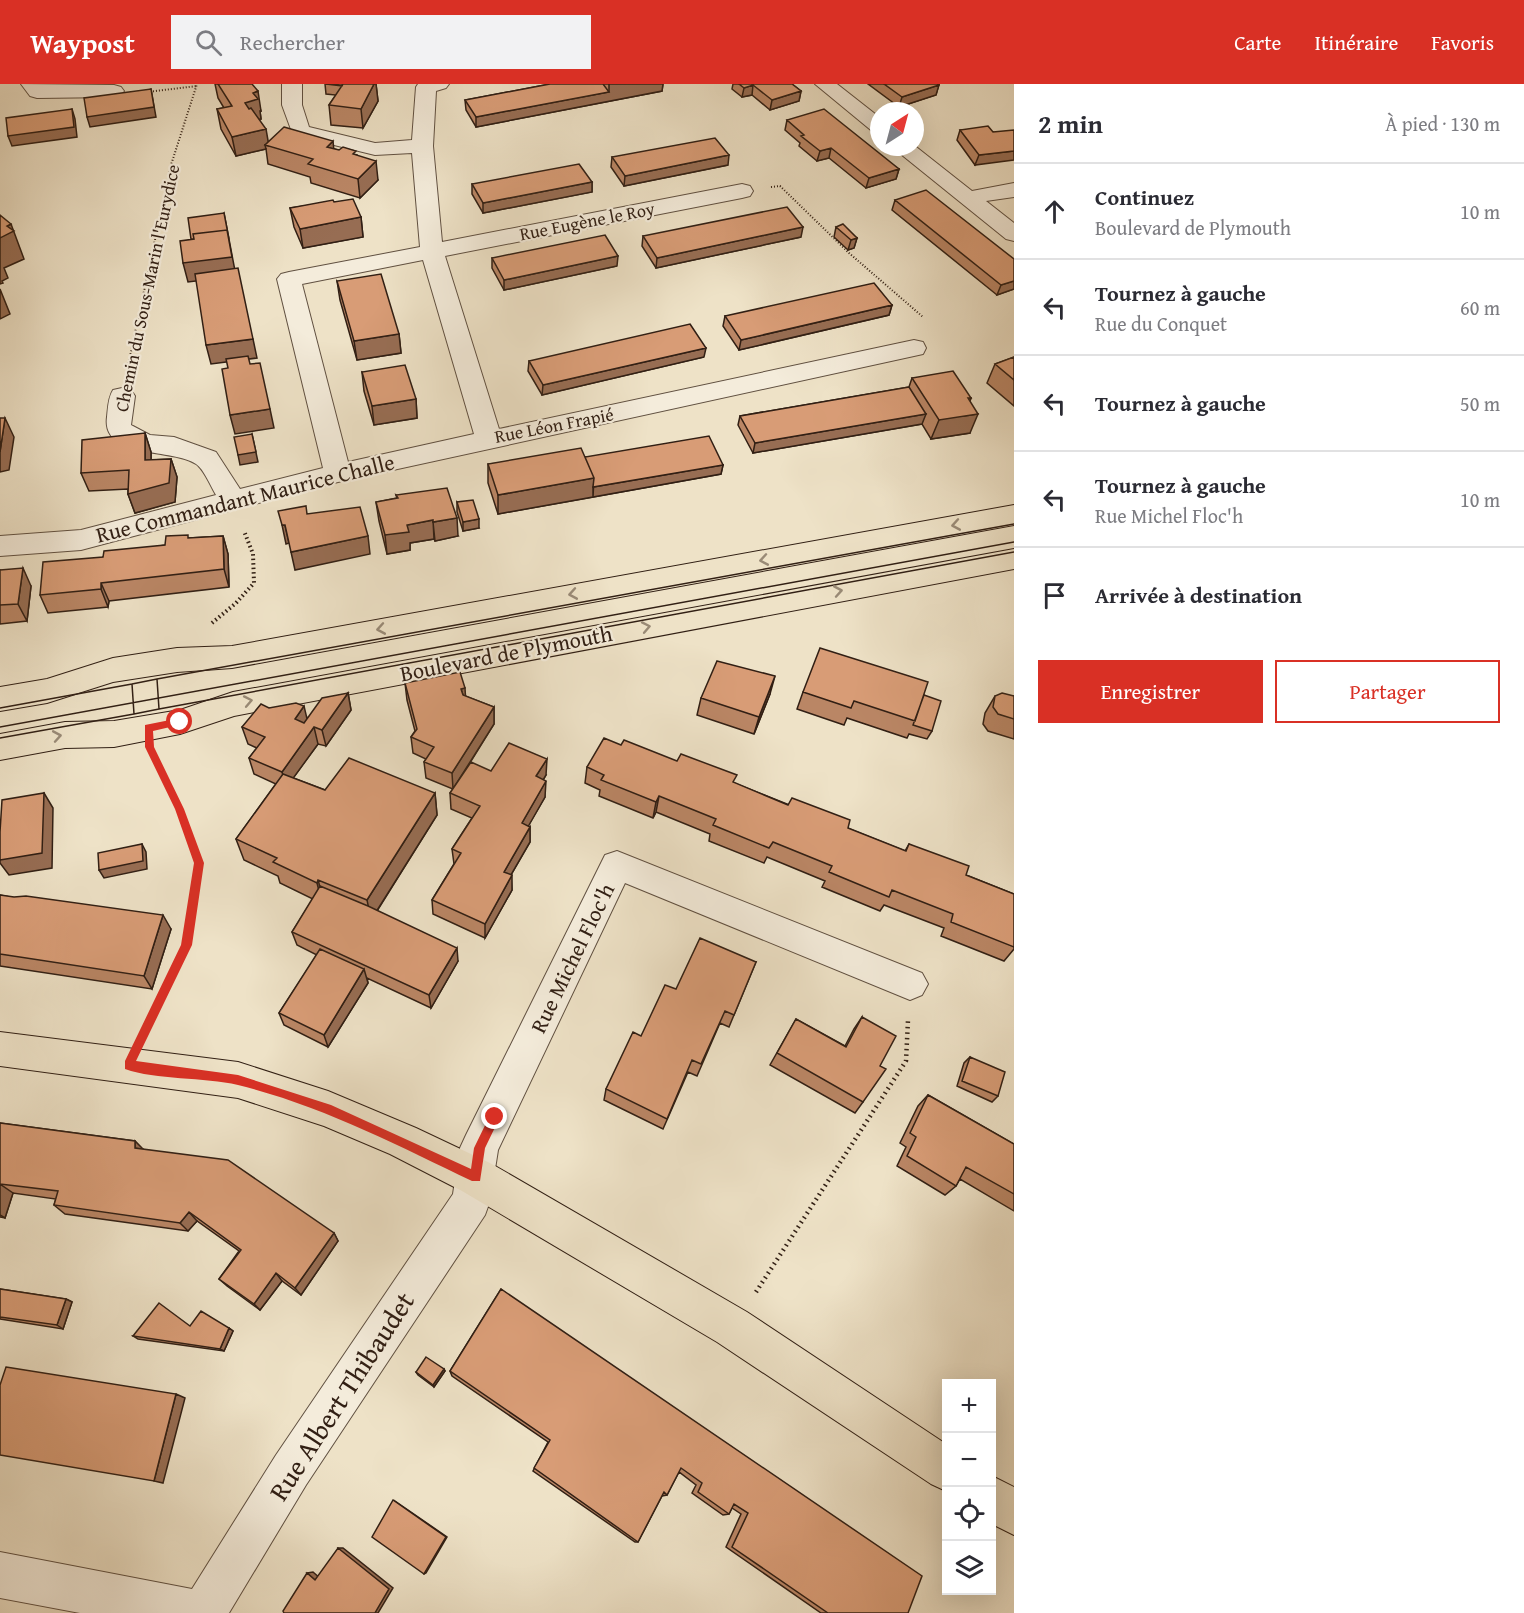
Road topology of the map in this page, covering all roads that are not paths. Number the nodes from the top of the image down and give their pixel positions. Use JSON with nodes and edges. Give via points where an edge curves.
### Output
{"nodes":[{"id":1,"x":31,"y":84,"type":"edge"},
{"id":2,"x":292,"y":84,"type":"edge"},
{"id":3,"x":439,"y":84,"type":"edge"},
{"id":4,"x":825,"y":84,"type":"edge"},
{"id":5,"x":114,"y":91,"type":"edge"},
{"id":6,"x":870,"y":121,"type":"edge"},
{"id":7,"x":422,"y":146,"type":"junction"},
{"id":8,"x":914,"y":156,"type":"edge"},
{"id":9,"x":1014,"y":190,"type":"edge"},
{"id":10,"x":742,"y":191,"type":"road end"},
{"id":11,"x":967,"y":198,"type":"junction"},
{"id":12,"x":1014,"y":234,"type":"edge"},
{"id":13,"x":432,"y":252,"type":"junction"},
{"id":14,"x":914,"y":348,"type":"road end"},
{"id":15,"x":122,"y":396,"type":"road end"},
{"id":16,"x":489,"y":440,"type":"junction"},
{"id":17,"x":338,"y":472,"type":"junction"},
{"id":18,"x":232,"y":499,"type":"junction"},
{"id":19,"x":1014,"y":515,"type":"edge"},
{"id":20,"x":0,"y":546,"type":"edge"},
{"id":21,"x":1014,"y":559,"type":"edge"},
{"id":22,"x":0,"y":699,"type":"edge"},
{"id":23,"x":0,"y":747,"type":"edge"},
{"id":24,"x":910,"y":984,"type":"road end"},
{"id":25,"x":0,"y":1049,"type":"edge"},
{"id":26,"x":476,"y":1177,"type":"junction"},
{"id":27,"x":942,"y":1466,"type":"edge"},
{"id":28,"x":996,"y":1501,"type":"edge"},
{"id":29,"x":1014,"y":1513,"type":"edge"},
{"id":30,"x":0,"y":1575,"type":"edge"},
{"id":31,"x":201,"y":1613,"type":"edge"}],
"edges":[{"from":1,"to":5,"type":"street","via":[[36,92]]},
{"from":2,"to":7,"type":"street","via":[[292,105],[300,131],[375,148]]},
{"from":3,"to":7,"type":"street","name":"Rue Léon Frapié","via":[[426,87]]},
{"from":4,"to":6,"type":"street"},
{"from":7,"to":13,"type":"street","name":"Rue Léon Frapié"},
{"from":8,"to":11,"type":"street"},
{"from":9,"to":11,"type":"street"},
{"from":10,"to":13,"type":"street","name":"Rue Eugène le Roy"},
{"from":11,"to":12,"type":"street"},
{"from":13,"to":16,"type":"street","name":"Rue Léon Frapié"},
{"from":13,"to":17,"type":"street","name":"Rue Eugène le Roy","via":[[289,279]]},
{"from":14,"to":16,"type":"street","name":"Rue Léon Frapié"},
{"from":15,"to":18,"type":"street","name":"Chemin du Sous-Marin l'Eurydice","via":[[118,429],[145,444],[174,446],[207,458]]},
{"from":16,"to":17,"type":"street","name":"Rue Commandant Maurice Challe"},
{"from":17,"to":18,"type":"street","name":"Rue Commandant Maurice Challe"},
{"from":18,"to":20,"type":"street","name":"Rue Commandant Maurice Challe","via":[[81,540]]},
{"from":19,"to":22,"type":"main road","name":"Boulevard de Plymouth","one_way":true,"via":[[232,657],[113,670],[47,691]]},
{"from":23,"to":21,"type":"main road","name":"Boulevard de Plymouth","one_way":true,"via":[[65,735],[114,734],[148,728],[233,704]]},
{"from":24,"to":26,"type":"street","name":"Rue Michel Floc'h","via":[[617,865],[479,1148]]},
{"from":25,"to":26,"type":"main road","via":[[238,1080],[327,1109]]},
{"from":26,"to":27,"type":"main road","via":[[732,1327]]},
{"from":26,"to":31,"type":"street","name":"Rue Albert Thibaudet","via":[[471,1201],[291,1470]]},
{"from":28,"to":29,"type":"main road"},
{"from":30,"to":31,"type":"street"}]}
